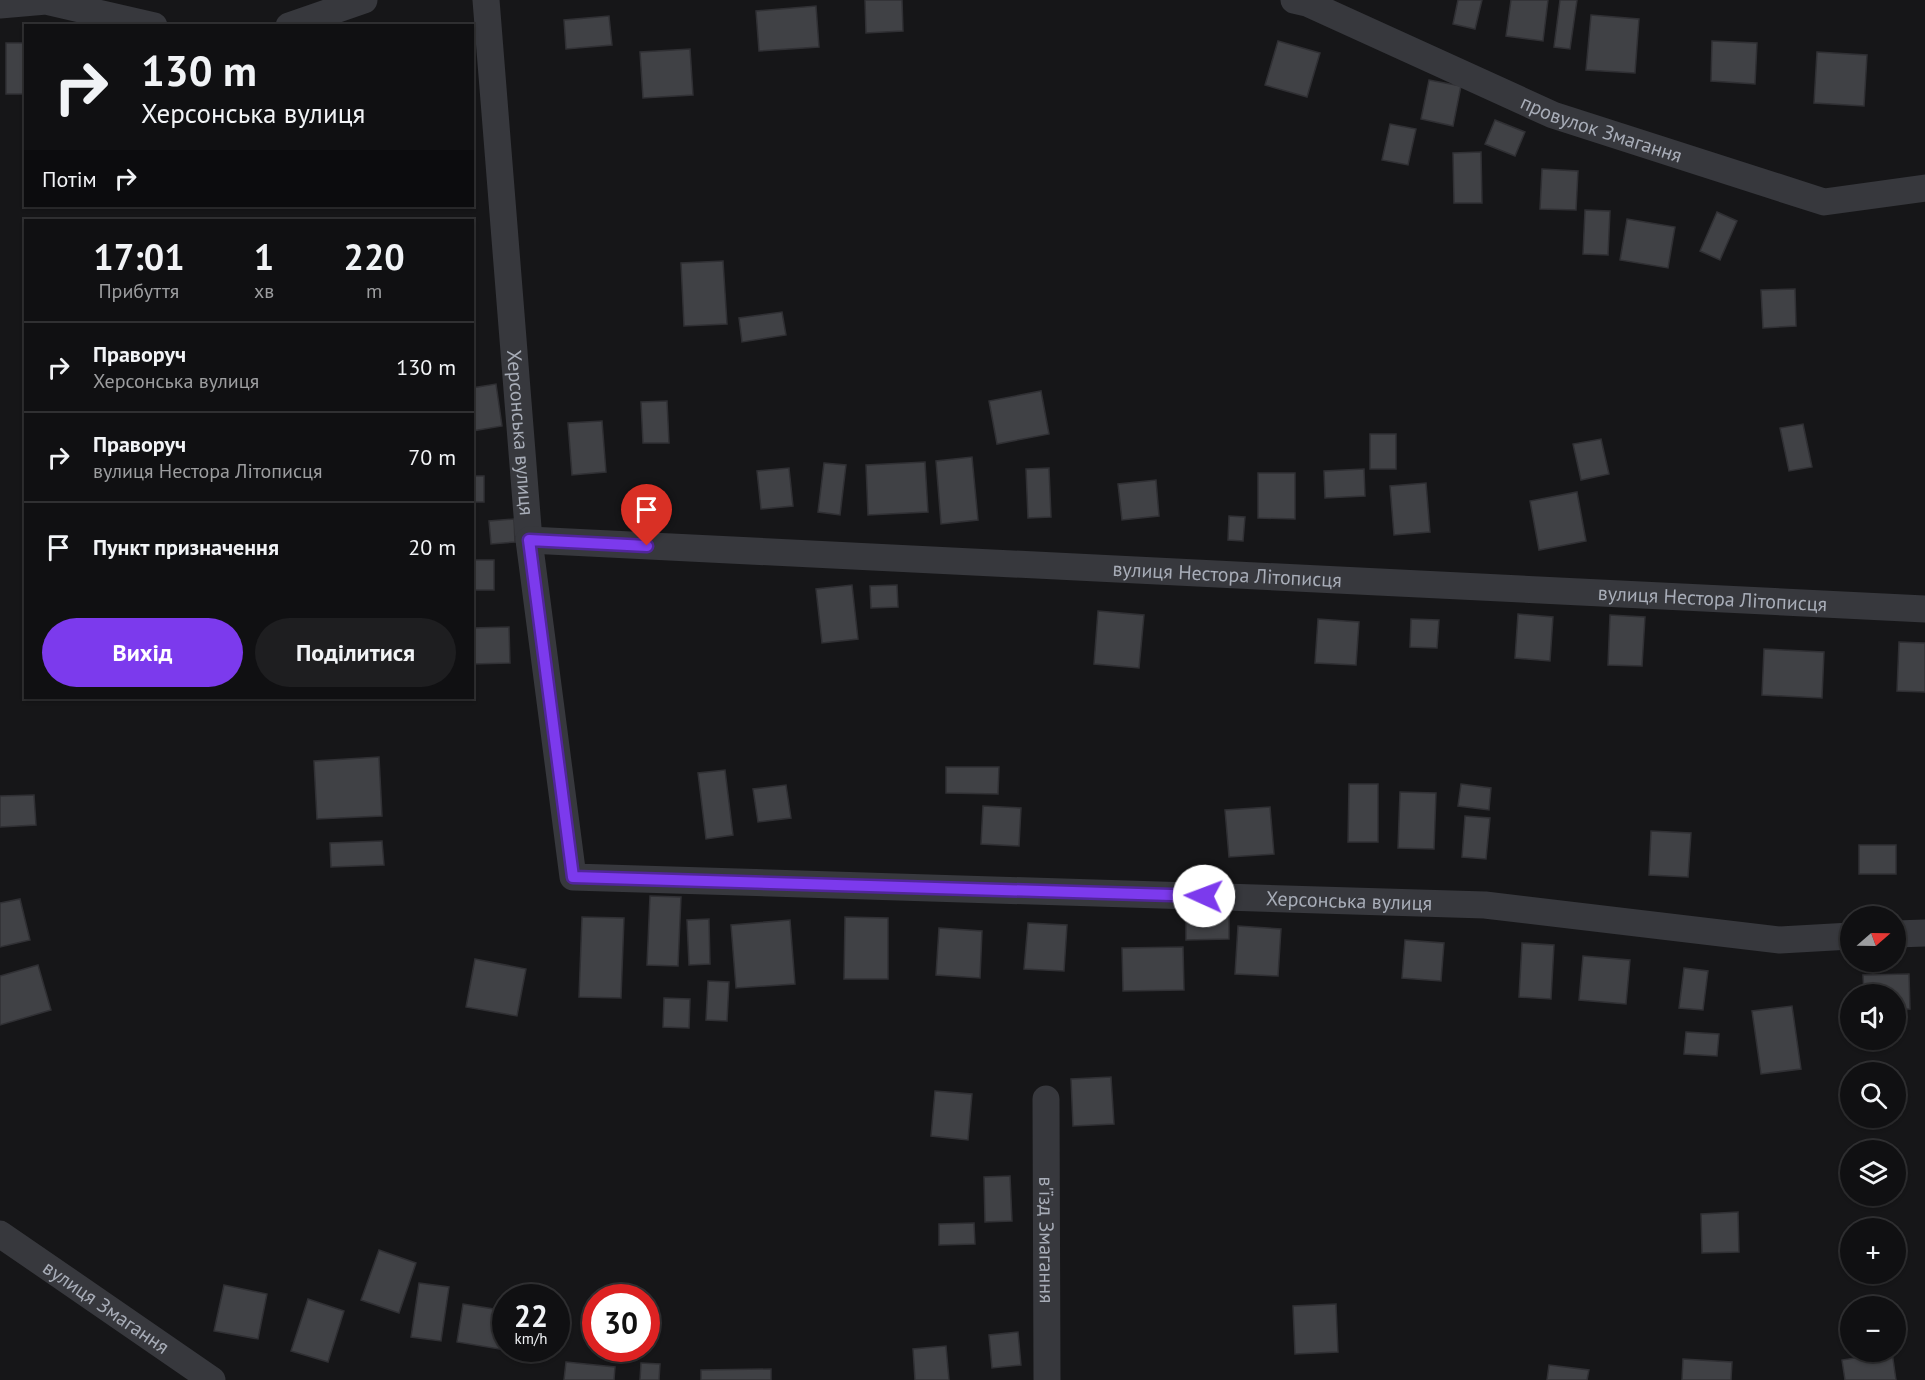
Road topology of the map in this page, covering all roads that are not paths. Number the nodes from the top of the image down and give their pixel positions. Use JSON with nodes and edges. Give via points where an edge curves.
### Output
{"nodes":[{"id":1,"x":364,"y":0,"type":"edge"},
{"id":2,"x":486,"y":0,"type":"edge"},
{"id":3,"x":1294,"y":0,"type":"edge"},
{"id":4,"x":0,"y":5,"type":"edge"},
{"id":5,"x":145,"y":24,"type":"edge"},
{"id":6,"x":295,"y":24,"type":"edge"},
{"id":7,"x":1925,"y":188,"type":"edge"},
{"id":8,"x":529,"y":540,"type":"junction"},
{"id":9,"x":1925,"y":609,"type":"edge"},
{"id":10,"x":1925,"y":933,"type":"edge"},
{"id":11,"x":1906,"y":934,"type":"edge"},
{"id":12,"x":1840,"y":937,"type":"edge"},
{"id":13,"x":1046,"y":1099,"type":"dead end"},
{"id":14,"x":0,"y":1234,"type":"edge"},
{"id":15,"x":212,"y":1380,"type":"edge"},
{"id":16,"x":1047,"y":1380,"type":"edge"}],
"edges":[{"from":1,"to":6,"type":"street"},
{"from":2,"to":8,"type":"street","name":"Херсонська вулиця"},
{"from":3,"to":7,"type":"street","name":"провулок Змагання","via":[[1553,115],[1824,202]]},
{"from":4,"to":5,"type":"street","via":[[46,1]]},
{"from":8,"to":9,"type":"street","name":"вулиця Нестора Літописця"},
{"from":8,"to":12,"type":"street","name":"Херсонська вулиця","via":[[573,877],[1485,905],[1780,940]]},
{"from":10,"to":11,"type":"street"},
{"from":13,"to":16,"type":"street","name":"в'їзд Змагання"},
{"from":14,"to":15,"type":"street","name":"вулиця Змагання"}]}
